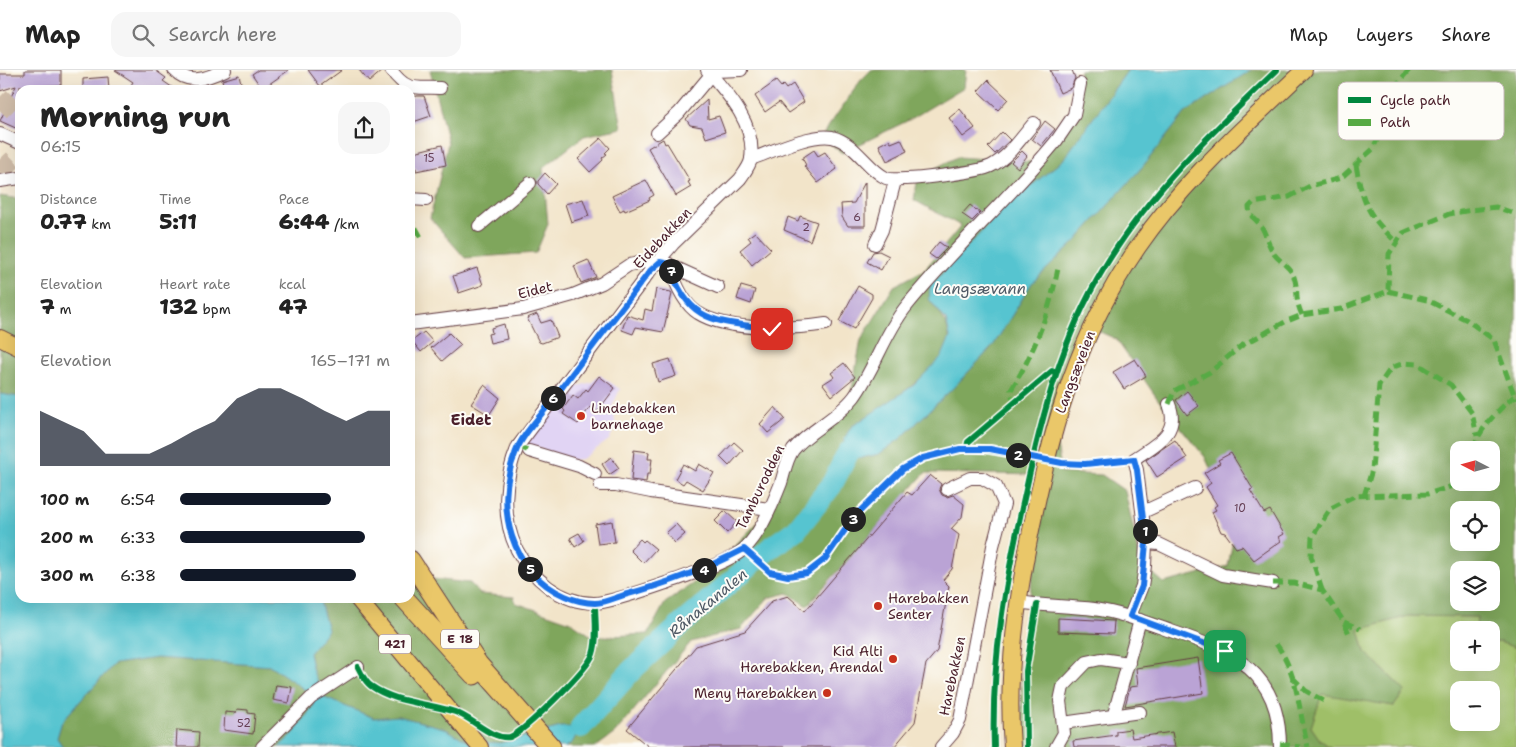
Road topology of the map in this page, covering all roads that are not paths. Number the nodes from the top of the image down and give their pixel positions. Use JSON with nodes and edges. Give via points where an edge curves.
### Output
{"nodes":[{"id":1,"x":174,"y":70,"type":"edge"},
{"id":2,"x":224,"y":70,"type":"edge"},
{"id":3,"x":391,"y":70,"type":"edge"},
{"id":4,"x":741,"y":70,"type":"edge"},
{"id":5,"x":1304,"y":70,"type":"edge"},
{"id":6,"x":709,"y":72,"type":"edge"},
{"id":7,"x":1080,"y":84,"type":"dead end"},
{"id":8,"x":404,"y":85,"type":"edge"},
{"id":9,"x":415,"y":87,"type":"edge"},
{"id":10,"x":440,"y":88,"type":"dead end"},
{"id":11,"x":1034,"y":123,"type":"dead end"},
{"id":12,"x":657,"y":133,"type":"dead end"},
{"id":13,"x":0,"y":134,"type":"edge"},
{"id":14,"x":15,"y":141,"type":"edge"},
{"id":15,"x":751,"y":159,"type":"junction"},
{"id":16,"x":15,"y":179,"type":"edge"},
{"id":17,"x":0,"y":181,"type":"edge"},
{"id":18,"x":894,"y":181,"type":"junction"},
{"id":19,"x":530,"y":183,"type":"dead end"},
{"id":20,"x":415,"y":199,"type":"edge"},
{"id":21,"x":426,"y":200,"type":"dead end"},
{"id":22,"x":479,"y":226,"type":"dead end"},
{"id":23,"x":875,"y":244,"type":"dead end"},
{"id":24,"x":664,"y":263,"type":"junction"},
{"id":25,"x":718,"y":287,"type":"dead end"},
{"id":26,"x":415,"y":323,"type":"edge"},
{"id":27,"x":826,"y":324,"type":"dead end"},
{"id":28,"x":0,"y":338,"type":"edge"},
{"id":29,"x":15,"y":346,"type":"edge"},
{"id":30,"x":0,"y":348,"type":"edge"},
{"id":31,"x":15,"y":355,"type":"edge"},
{"id":32,"x":1169,"y":404,"type":"dead end"},
{"id":33,"x":523,"y":449,"type":"junction"},
{"id":34,"x":1195,"y":488,"type":"dead end"},
{"id":35,"x":947,"y":489,"type":"dead end"},
{"id":36,"x":769,"y":509,"type":"junction"},
{"id":37,"x":1143,"y":512,"type":"junction"},
{"id":38,"x":1146,"y":543,"type":"junction"},
{"id":39,"x":415,"y":568,"type":"edge"},
{"id":40,"x":1273,"y":583,"type":"dead end"},
{"id":41,"x":1018,"y":602,"type":"junction"},
{"id":42,"x":361,"y":603,"type":"edge"},
{"id":43,"x":369,"y":603,"type":"edge"},
{"id":44,"x":409,"y":603,"type":"edge"},
{"id":45,"x":1135,"y":618,"type":"junction"},
{"id":46,"x":1129,"y":663,"type":"junction"},
{"id":47,"x":358,"y":667,"type":"dead end"},
{"id":48,"x":435,"y":688,"type":"junction"},
{"id":49,"x":1140,"y":712,"type":"dead end"},
{"id":50,"x":515,"y":714,"type":"junction"},
{"id":51,"x":1114,"y":714,"type":"junction"},
{"id":52,"x":1064,"y":722,"type":"junction"},
{"id":53,"x":262,"y":747,"type":"edge"},
{"id":54,"x":480,"y":747,"type":"edge"},
{"id":55,"x":488,"y":747,"type":"edge"},
{"id":56,"x":538,"y":747,"type":"edge"},
{"id":57,"x":551,"y":747,"type":"edge"},
{"id":58,"x":941,"y":747,"type":"edge"},
{"id":59,"x":1012,"y":747,"type":"edge"},
{"id":60,"x":1056,"y":747,"type":"edge"},
{"id":61,"x":1280,"y":747,"type":"edge"}],
"edges":[{"from":1,"to":2,"type":"street","via":[[194,80]]},
{"from":3,"to":8,"type":"street"},
{"from":4,"to":6,"type":"street"},
{"from":5,"to":41,"type":"main road","name":"Langsæveien","via":[[1182,191],[1138,246],[1112,287],[1086,337],[1063,398],[1046,460]]},
{"from":6,"to":12,"type":"street","via":[[679,113]]},
{"from":6,"to":15,"type":"street","via":[[745,121]]},
{"from":7,"to":36,"type":"street","name":"Tamburodden","via":[[1074,116],[1058,140],[904,309],[854,398],[794,449]]},
{"from":9,"to":10,"type":"street"},
{"from":11,"to":18,"type":"street","via":[[1005,157],[990,167]]},
{"from":13,"to":14,"type":"street"},
{"from":15,"to":18,"type":"street","via":[[820,137],[832,138],[849,145],[881,175]]},
{"from":15,"to":24,"type":"street","name":"Eidebakken","via":[[740,179],[673,244]]},
{"from":16,"to":17,"type":"street"},
{"from":18,"to":23,"type":"street","via":[[882,230]]},
{"from":19,"to":22,"type":"street"},
{"from":20,"to":21,"type":"street"},
{"from":24,"to":25,"type":"street"},
{"from":24,"to":26,"type":"street","name":"Eidet","via":[[629,265],[602,283],[574,295],[523,309]]},
{"from":24,"to":27,"type":"street","via":[[691,307],[708,318],[772,329]]},
{"from":24,"to":33,"type":"street","name":"Eidebakken","via":[[596,341]]},
{"from":28,"to":29,"type":"main road"},
{"from":30,"to":31,"type":"main road"},
{"from":32,"to":37,"type":"street","via":[[1173,415],[1168,433],[1134,459]]},
{"from":33,"to":36,"type":"street","via":[[579,466],[598,480],[616,485]]},
{"from":33,"to":36,"type":"street","name":"Tamburodden","via":[[511,464],[506,501],[508,525],[522,559],[538,580],[572,599],[595,603],[706,569],[744,549]]},
{"from":34,"to":37,"type":"street"},
{"from":35,"to":58,"type":"street","name":"Harebakken","via":[[970,478],[982,478],[996,486],[1004,504],[960,720]]},
{"from":37,"to":38,"type":"street"},
{"from":38,"to":40,"type":"street","via":[[1159,544],[1223,575]]},
{"from":38,"to":45,"type":"street"},
{"from":39,"to":50,"type":"highway","number":"E 18"},
{"from":41,"to":45,"type":"street"},
{"from":41,"to":59,"type":"main road","name":"Langsæveien","via":[[1010,685]]},
{"from":42,"to":48,"type":"main road","number":"421"},
{"from":43,"to":48,"type":"main road","number":"421"},
{"from":44,"to":50,"type":"highway","number":"E 18"},
{"from":45,"to":46,"type":"street"},
{"from":45,"to":61,"type":"street","via":[[1225,651],[1249,666],[1267,688],[1278,722]]},
{"from":46,"to":51,"type":"street"},
{"from":46,"to":52,"type":"street","via":[[1101,659],[1087,662],[1060,693]]},
{"from":47,"to":53,"type":"street","via":[[311,698]]},
{"from":48,"to":54,"type":"main road","number":"421"},
{"from":48,"to":55,"type":"main road","number":"421"},
{"from":49,"to":51,"type":"street"},
{"from":50,"to":56,"type":"highway","number":"E 18"},
{"from":50,"to":57,"type":"highway","number":"E 18"},
{"from":51,"to":52,"type":"street"},
{"from":52,"to":60,"type":"street","via":[[1064,733]]}]}
